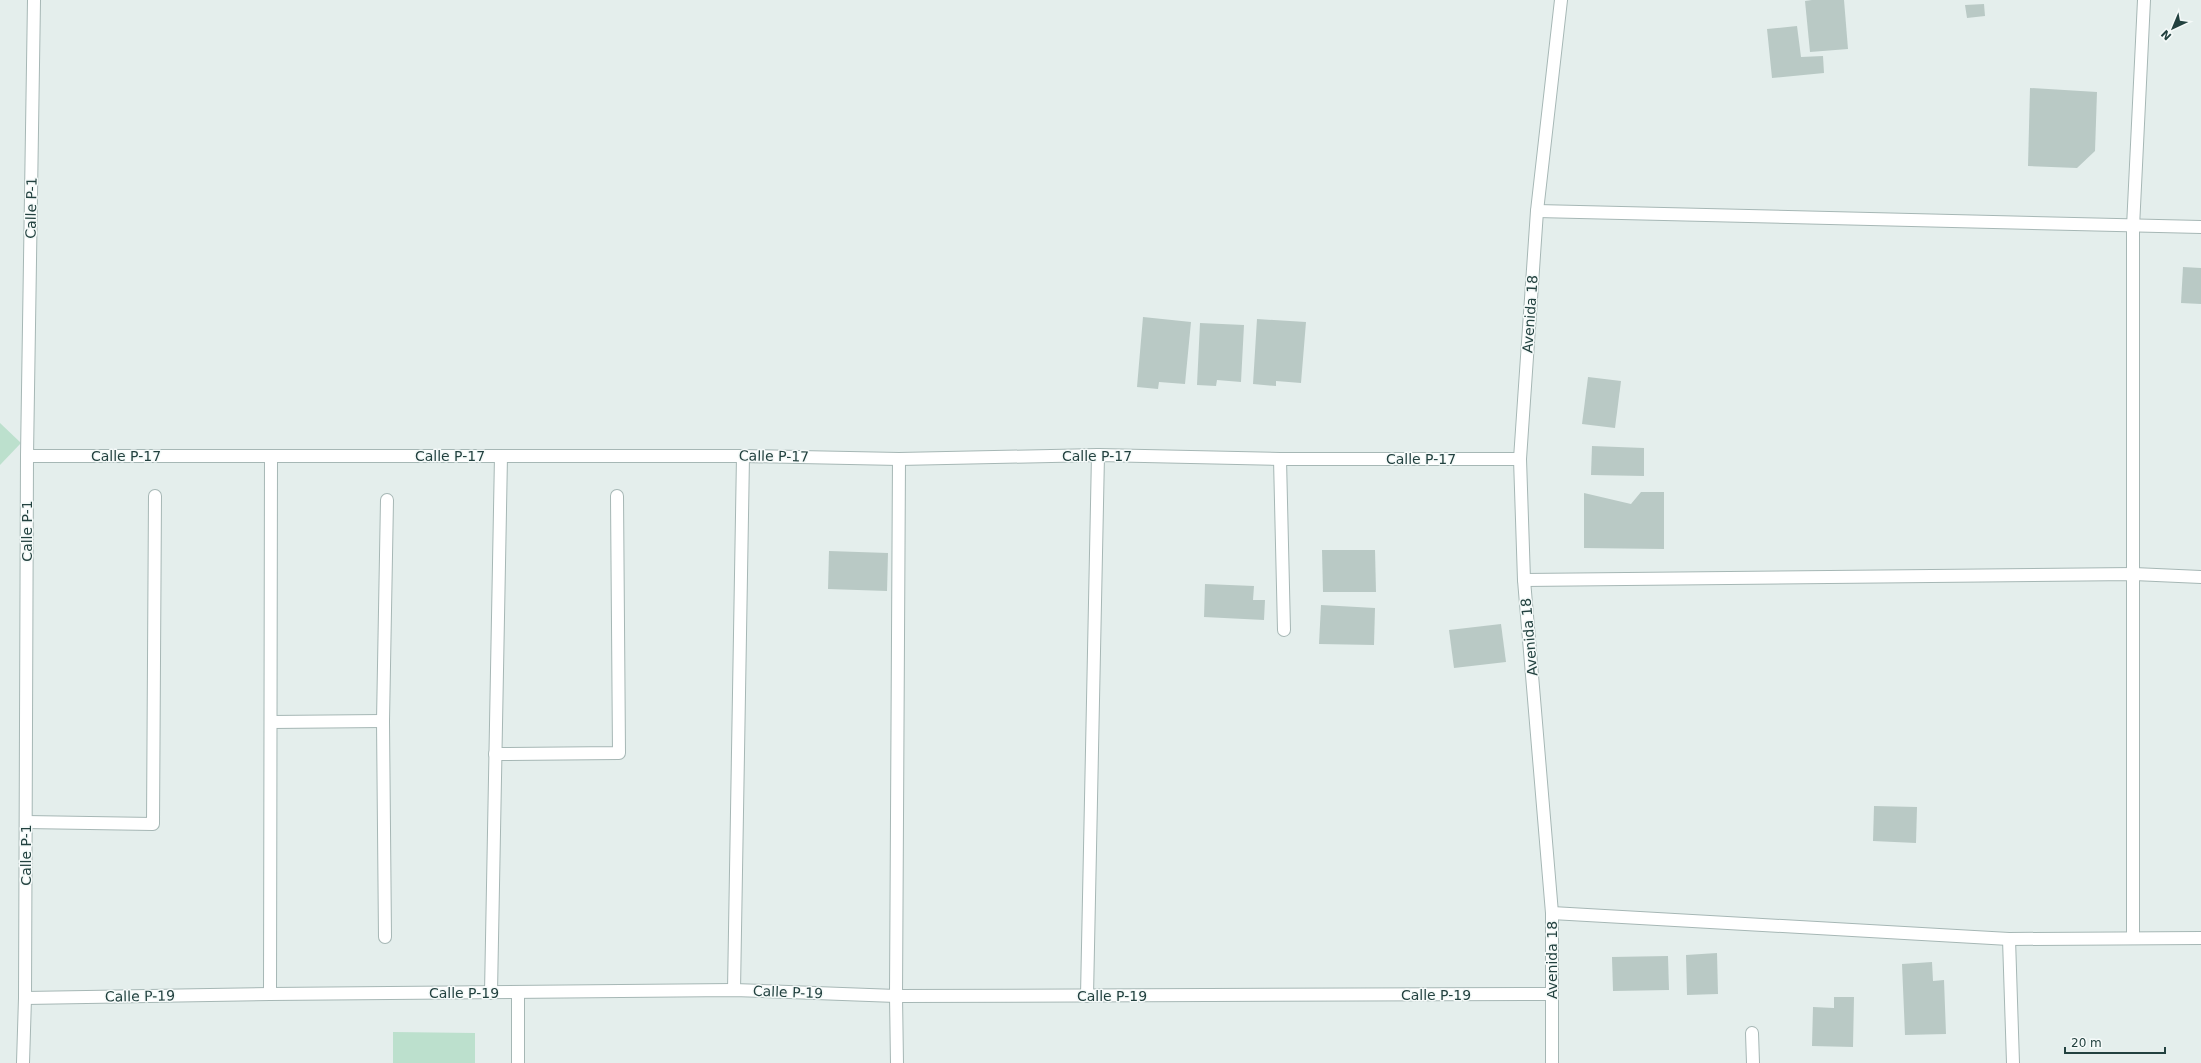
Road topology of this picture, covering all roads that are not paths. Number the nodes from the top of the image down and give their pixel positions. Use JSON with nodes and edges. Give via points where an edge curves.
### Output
{"nodes":[{"id":1,"x":34,"y":0,"type":"edge"},
{"id":2,"x":1561,"y":0,"type":"edge"},
{"id":3,"x":2144,"y":0,"type":"edge"},
{"id":4,"x":1538,"y":211,"type":"junction"},
{"id":5,"x":2133,"y":226,"type":"junction"},
{"id":6,"x":2201,"y":227,"type":"edge"},
{"id":7,"x":1098,"y":455,"type":"junction"},
{"id":8,"x":27,"y":456,"type":"junction"},
{"id":9,"x":271,"y":456,"type":"junction"},
{"id":10,"x":501,"y":456,"type":"junction"},
{"id":11,"x":742,"y":456,"type":"junction"},
{"id":12,"x":899,"y":459,"type":"junction"},
{"id":13,"x":1280,"y":459,"type":"junction"},
{"id":14,"x":1520,"y":460,"type":"junction"},
{"id":15,"x":155,"y":496,"type":"dead end"},
{"id":16,"x":617,"y":496,"type":"dead end"},
{"id":17,"x":386,"y":500,"type":"dead end"},
{"id":18,"x":2134,"y":574,"type":"junction"},
{"id":19,"x":2201,"y":577,"type":"edge"},
{"id":20,"x":1524,"y":580,"type":"junction"},
{"id":21,"x":1284,"y":630,"type":"dead end"},
{"id":22,"x":383,"y":720,"type":"junction"},
{"id":23,"x":271,"y":722,"type":"junction"},
{"id":24,"x":495,"y":754,"type":"junction"},
{"id":25,"x":26,"y":822,"type":"junction"},
{"id":26,"x":1552,"y":913,"type":"junction"},
{"id":27,"x":385,"y":937,"type":"dead end"},
{"id":28,"x":2133,"y":938,"type":"junction"},
{"id":29,"x":2201,"y":938,"type":"edge"},
{"id":30,"x":2008,"y":939,"type":"junction"},
{"id":31,"x":734,"y":990,"type":"junction"},
{"id":32,"x":491,"y":993,"type":"junction"},
{"id":33,"x":518,"y":993,"type":"junction"},
{"id":34,"x":270,"y":994,"type":"junction"},
{"id":35,"x":1551,"y":994,"type":"junction"},
{"id":36,"x":896,"y":996,"type":"junction"},
{"id":37,"x":1087,"y":996,"type":"junction"},
{"id":38,"x":25,"y":998,"type":"junction"},
{"id":39,"x":1752,"y":1033,"type":"dead end"},
{"id":40,"x":23,"y":1063,"type":"edge"},
{"id":41,"x":518,"y":1063,"type":"edge"},
{"id":42,"x":897,"y":1063,"type":"edge"},
{"id":43,"x":1552,"y":1063,"type":"edge"},
{"id":44,"x":1753,"y":1063,"type":"edge"},
{"id":45,"x":2013,"y":1063,"type":"edge"}],
"edges":[{"from":1,"to":8,"type":"street","name":"Calle P-1"},
{"from":2,"to":4,"type":"street","name":"Avenida 18"},
{"from":3,"to":5,"type":"street"},
{"from":4,"to":5,"type":"street"},
{"from":4,"to":14,"type":"street","name":"Avenida 18"},
{"from":5,"to":6,"type":"street"},
{"from":5,"to":18,"type":"street"},
{"from":7,"to":12,"type":"street","name":"Calle P-17"},
{"from":7,"to":13,"type":"street","name":"Calle P-17"},
{"from":7,"to":37,"type":"street"},
{"from":8,"to":9,"type":"street","name":"Calle P-17"},
{"from":8,"to":25,"type":"street","name":"Calle P-1"},
{"from":9,"to":10,"type":"street","name":"Calle P-17"},
{"from":9,"to":23,"type":"street"},
{"from":10,"to":11,"type":"street","name":"Calle P-17"},
{"from":10,"to":24,"type":"street"},
{"from":11,"to":12,"type":"street","name":"Calle P-17"},
{"from":11,"to":31,"type":"street"},
{"from":12,"to":36,"type":"street"},
{"from":13,"to":14,"type":"street","name":"Calle P-17"},
{"from":13,"to":21,"type":"street"},
{"from":14,"to":20,"type":"street","name":"Avenida 18"},
{"from":15,"to":25,"type":"street","via":[[153,824]]},
{"from":16,"to":24,"type":"street","via":[[619,753]]},
{"from":17,"to":22,"type":"street"},
{"from":18,"to":19,"type":"street"},
{"from":18,"to":20,"type":"street"},
{"from":18,"to":28,"type":"street"},
{"from":20,"to":26,"type":"street","name":"Avenida 18"},
{"from":22,"to":23,"type":"street"},
{"from":22,"to":27,"type":"street"},
{"from":23,"to":34,"type":"street"},
{"from":24,"to":32,"type":"street"},
{"from":25,"to":38,"type":"street","name":"Calle P-1"},
{"from":26,"to":30,"type":"street"},
{"from":26,"to":35,"type":"street","name":"Avenida 18"},
{"from":28,"to":29,"type":"street"},
{"from":28,"to":30,"type":"street"},
{"from":30,"to":45,"type":"street"},
{"from":31,"to":33,"type":"street","name":"Calle P-19"},
{"from":31,"to":36,"type":"street","name":"Calle P-19"},
{"from":32,"to":33,"type":"street","name":"Calle P-19"},
{"from":32,"to":34,"type":"street","name":"Calle P-19"},
{"from":33,"to":41,"type":"street"},
{"from":34,"to":38,"type":"street","name":"Calle P-19"},
{"from":35,"to":37,"type":"street","name":"Calle P-19"},
{"from":35,"to":43,"type":"street","name":"Avenida 18"},
{"from":36,"to":37,"type":"street","name":"Calle P-19"},
{"from":36,"to":42,"type":"street"},
{"from":38,"to":40,"type":"street","name":"Calle P-1"},
{"from":39,"to":44,"type":"street"}]}
